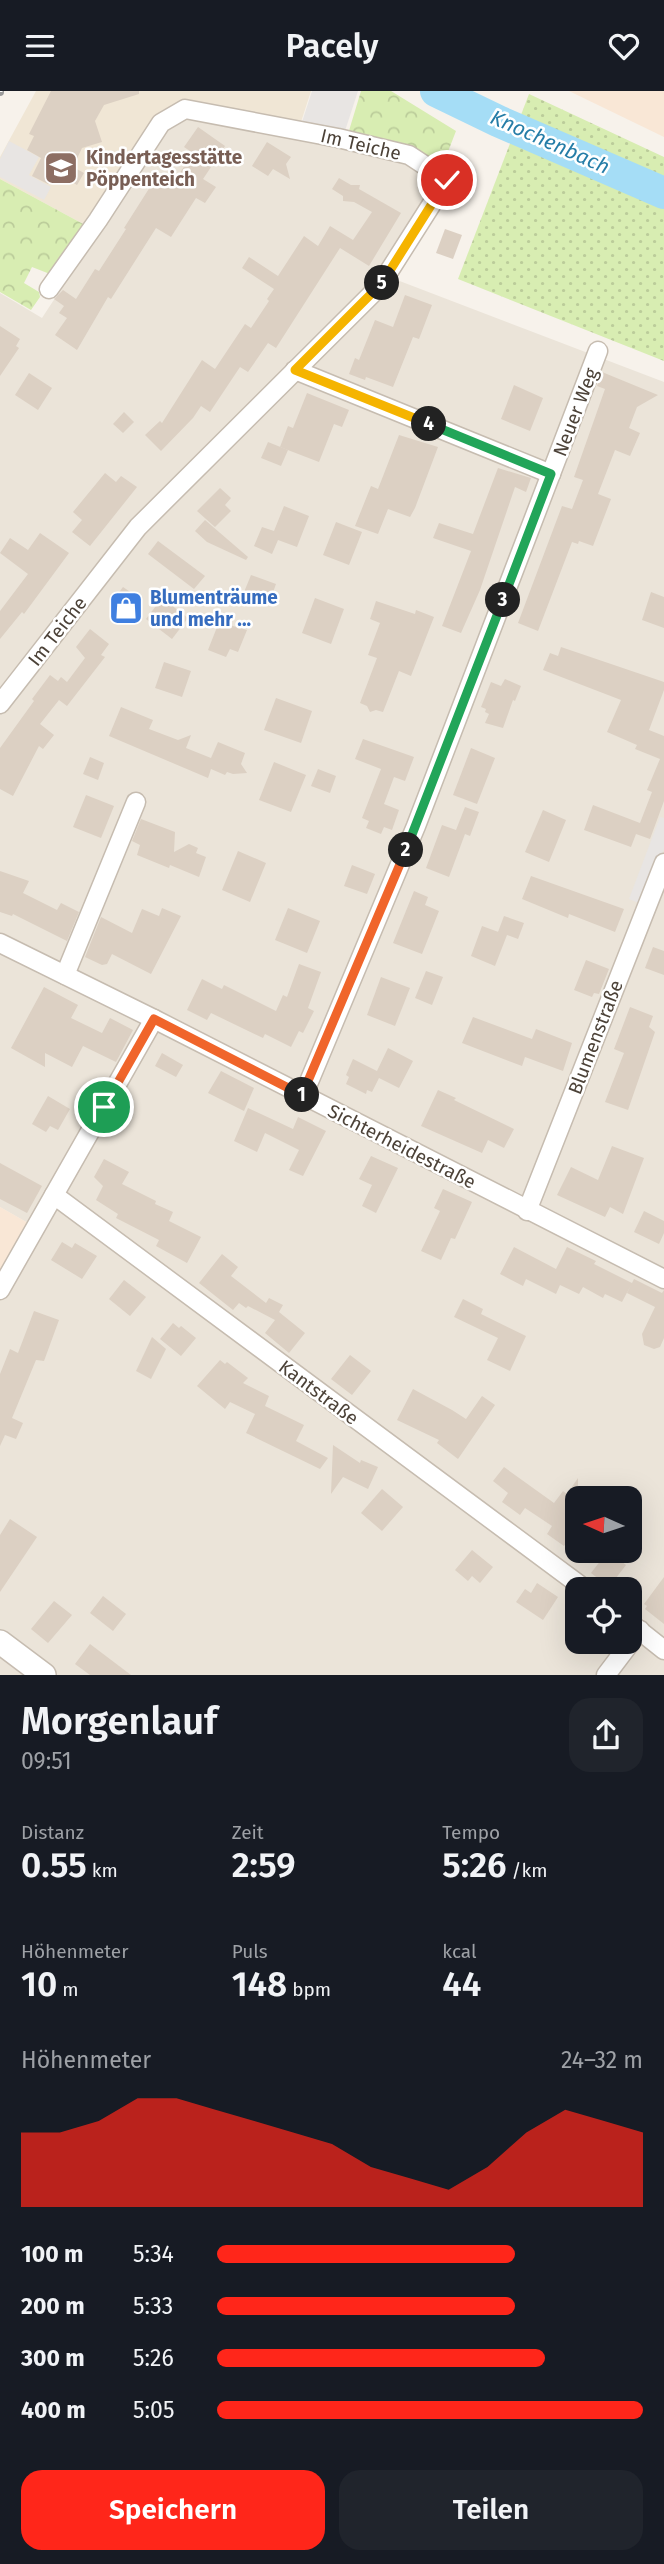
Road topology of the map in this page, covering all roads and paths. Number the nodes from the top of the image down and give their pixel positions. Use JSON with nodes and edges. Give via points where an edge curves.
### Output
{"nodes":[{"id":1,"x":49,"y":289,"type":"dead end"},
{"id":2,"x":598,"y":351,"type":"dead end"},
{"id":3,"x":295,"y":370,"type":"junction"},
{"id":4,"x":551,"y":474,"type":"junction"},
{"id":5,"x":0,"y":704,"type":"edge"},
{"id":6,"x":136,"y":802,"type":"dead end"},
{"id":7,"x":664,"y":863,"type":"edge"},
{"id":8,"x":0,"y":943,"type":"edge"},
{"id":9,"x":65,"y":975,"type":"junction"},
{"id":10,"x":154,"y":1019,"type":"junction"},
{"id":11,"x":303,"y":1096,"type":"junction"},
{"id":12,"x":54,"y":1195,"type":"junction"},
{"id":13,"x":527,"y":1211,"type":"junction"},
{"id":14,"x":664,"y":1279,"type":"edge"},
{"id":15,"x":0,"y":1290,"type":"edge"},
{"id":16,"x":569,"y":1577,"type":"edge"},
{"id":17,"x":642,"y":1632,"type":"edge"},
{"id":18,"x":0,"y":1642,"type":"edge"},
{"id":19,"x":664,"y":1650,"type":"edge"},
{"id":20,"x":618,"y":1654,"type":"edge"},
{"id":21,"x":44,"y":1675,"type":"edge"},
{"id":22,"x":606,"y":1675,"type":"edge"}],
"edges":[{"from":1,"to":3,"type":"street","name":"Im Teiche","via":[[161,123],[185,109],[409,155],[447,180],[379,286]]},
{"from":2,"to":4,"type":"street","name":"Neuer Weg"},
{"from":3,"to":4,"type":"street","name":"Neuer Weg"},
{"from":3,"to":5,"type":"street","name":"Im Teiche","via":[[138,527]]},
{"from":4,"to":11,"type":"street","name":"Neuer Weg","via":[[416,826]]},
{"from":6,"to":9,"type":"street"},
{"from":7,"to":13,"type":"street","name":"Blumenstraße"},
{"from":8,"to":9,"type":"street","name":"Sichterheidestraße"},
{"from":9,"to":10,"type":"street","name":"Sichterheidestraße"},
{"from":10,"to":11,"type":"street","name":"Sichterheidestraße"},
{"from":10,"to":12,"type":"street"},
{"from":11,"to":13,"type":"street","name":"Sichterheidestraße"},
{"from":12,"to":15,"type":"street"},
{"from":12,"to":16,"type":"street","name":"Kantstraße"},
{"from":13,"to":14,"type":"street","name":"Sichterheidestraße"},
{"from":17,"to":19,"type":"street"},
{"from":18,"to":21,"type":"street"},
{"from":20,"to":22,"type":"street"}]}
